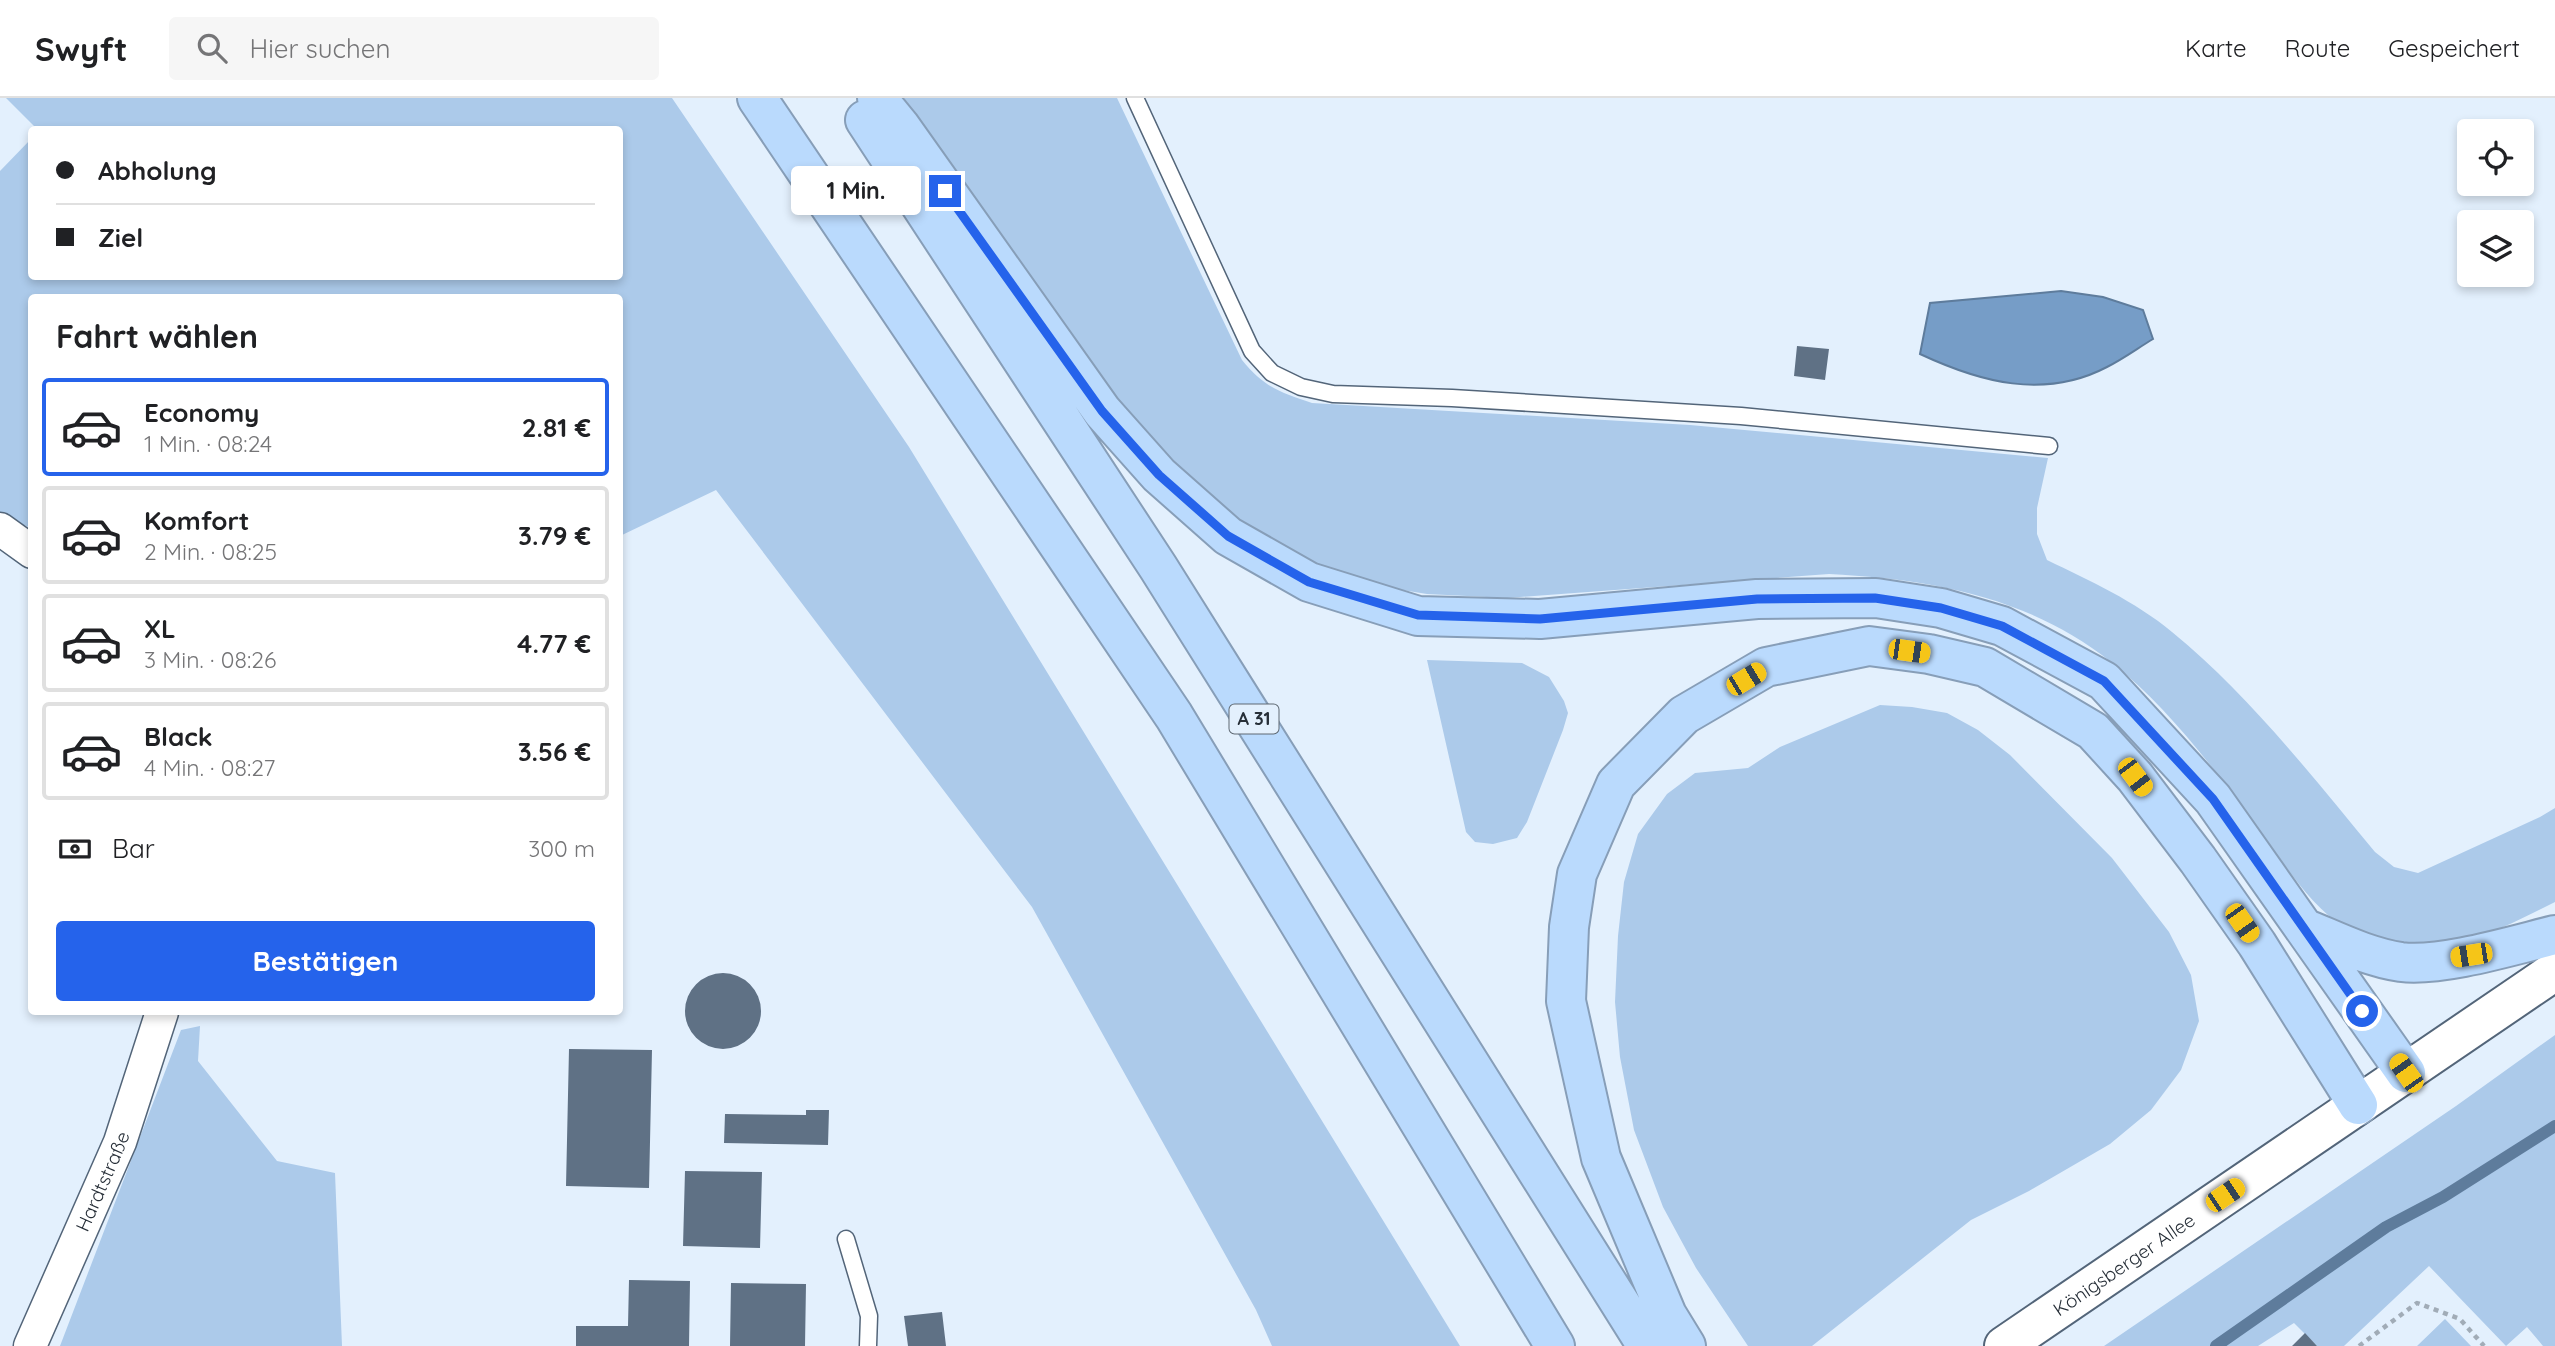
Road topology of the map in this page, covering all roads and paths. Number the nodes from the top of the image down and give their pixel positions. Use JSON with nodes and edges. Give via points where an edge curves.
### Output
{"nodes":[{"id":1,"x":757,"y":98,"type":"edge"},
{"id":2,"x":850,"y":98,"type":"edge"},
{"id":3,"x":877,"y":98,"type":"edge"},
{"id":4,"x":1135,"y":98,"type":"edge"},
{"id":5,"x":2049,"y":446,"type":"dead end"},
{"id":6,"x":0,"y":529,"type":"edge"},
{"id":7,"x":28,"y":549,"type":"edge"},
{"id":8,"x":2304,"y":928,"type":"junction"},
{"id":9,"x":2555,"y":935,"type":"edge"},
{"id":10,"x":2555,"y":971,"type":"edge"},
{"id":11,"x":161,"y":1015,"type":"edge"},
{"id":12,"x":2406,"y":1073,"type":"junction"},
{"id":13,"x":2358,"y":1105,"type":"junction"},
{"id":14,"x":846,"y":1239,"type":"dead end"},
{"id":15,"x":30,"y":1346,"type":"edge"},
{"id":16,"x":868,"y":1346,"type":"edge"},
{"id":17,"x":1555,"y":1346,"type":"edge"},
{"id":18,"x":1647,"y":1346,"type":"edge"},
{"id":19,"x":1686,"y":1346,"type":"edge"},
{"id":20,"x":2004,"y":1346,"type":"edge"},
{"id":21,"x":2359,"y":1346,"type":"edge"},
{"id":22,"x":2484,"y":1346,"type":"edge"}],
"edges":[{"from":1,"to":17,"type":"highway","via":[[1174,716]]},
{"from":2,"to":18,"type":"highway","number":"A 31","via":[[1158,567]]},
{"from":3,"to":8,"type":"highway","via":[[1102,411],[1159,475],[1228,536],[1309,582],[1418,615],[1540,619],[1757,599],[1875,598],[1941,608],[2002,626],[2104,681],[2213,799]]},
{"from":4,"to":5,"type":"lane","via":[[1252,351],[1272,373],[1301,387],[1333,394],[1741,416]]},
{"from":6,"to":7,"type":"street"},
{"from":8,"to":9,"type":"highway","via":[[2367,954],[2403,962],[2471,955]]},
{"from":8,"to":12,"type":"highway"},
{"from":10,"to":12,"type":"main road","name":"Königsberger Allee"},
{"from":11,"to":15,"type":"street","name":"Hardtstraße","via":[[120,1142]]},
{"from":12,"to":13,"type":"main road","name":"Königsberger Allee"},
{"from":13,"to":19,"type":"highway","via":[[2198,859],[2093,731],[1985,667],[1928,654],[1869,646],[1766,667],[1684,715],[1616,784],[1577,874],[1569,927],[1566,1001],[1601,1158],[1667,1315]]},
{"from":13,"to":20,"type":"main road","name":"Königsberger Allee"},
{"from":14,"to":16,"type":"lane","via":[[869,1317]]},
{"from":21,"to":22,"type":"path","via":[[2417,1303],[2460,1319]]}]}
